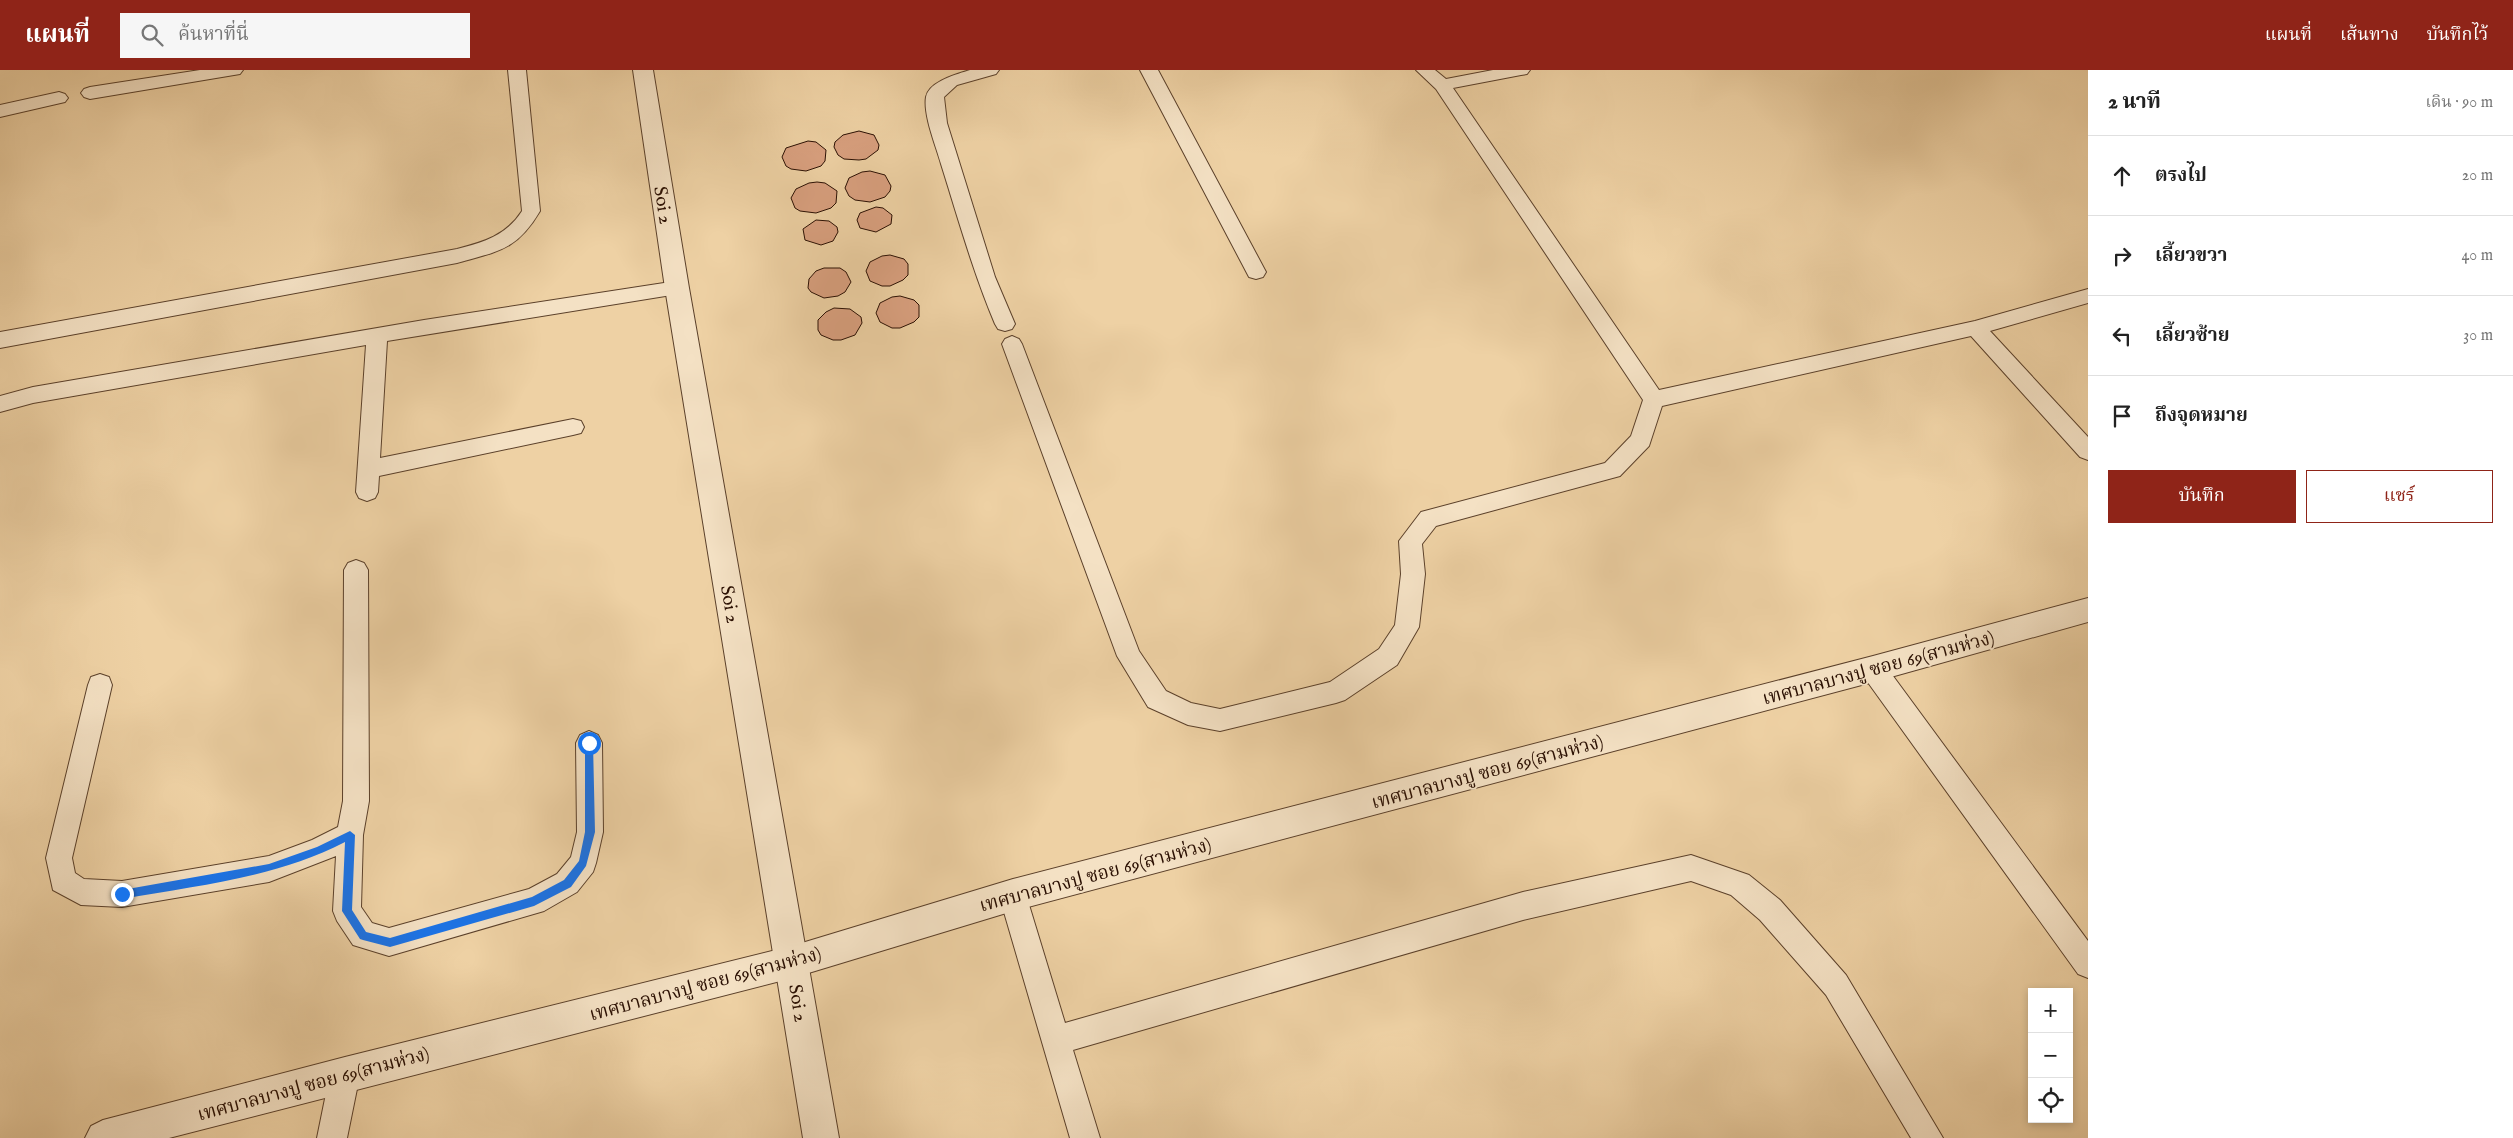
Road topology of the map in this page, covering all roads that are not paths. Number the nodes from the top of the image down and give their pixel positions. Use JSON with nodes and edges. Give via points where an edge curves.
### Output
{"nodes":[{"id":1,"x":234,"y":70,"type":"edge"},
{"id":2,"x":517,"y":70,"type":"edge"},
{"id":3,"x":643,"y":70,"type":"edge"},
{"id":4,"x":990,"y":70,"type":"edge"},
{"id":5,"x":1149,"y":70,"type":"edge"},
{"id":6,"x":1425,"y":70,"type":"edge"},
{"id":7,"x":1521,"y":70,"type":"edge"},
{"id":8,"x":1442,"y":85,"type":"junction"},
{"id":9,"x":90,"y":93,"type":"dead end"},
{"id":10,"x":59,"y":98,"type":"dead end"},
{"id":11,"x":0,"y":111,"type":"edge"},
{"id":12,"x":1256,"y":272,"type":"dead end"},
{"id":13,"x":677,"y":288,"type":"junction"},
{"id":14,"x":2088,"y":296,"type":"edge"},
{"id":15,"x":1975,"y":328,"type":"junction"},
{"id":16,"x":378,"y":335,"type":"junction"},
{"id":17,"x":0,"y":340,"type":"edge"},
{"id":18,"x":1654,"y":399,"type":"junction"},
{"id":19,"x":0,"y":404,"type":"edge"},
{"id":20,"x":573,"y":427,"type":"dead end"},
{"id":21,"x":2088,"y":451,"type":"edge"},
{"id":22,"x":369,"y":469,"type":"junction"},
{"id":23,"x":367,"y":492,"type":"dead end"},
{"id":24,"x":356,"y":570,"type":"dead end"},
{"id":25,"x":2088,"y":610,"type":"edge"},
{"id":26,"x":1873,"y":670,"type":"junction"},
{"id":27,"x":100,"y":685,"type":"dead end"},
{"id":28,"x":589,"y":743,"type":"dead end"},
{"id":29,"x":350,"y":835,"type":"junction"},
{"id":30,"x":1013,"y":895,"type":"junction"},
{"id":31,"x":792,"y":962,"type":"junction"},
{"id":32,"x":2088,"y":964,"type":"edge"},
{"id":33,"x":1056,"y":1040,"type":"junction"},
{"id":34,"x":346,"y":1074,"type":"junction"},
{"id":35,"x":103,"y":1138,"type":"edge"},
{"id":36,"x":332,"y":1138,"type":"edge"},
{"id":37,"x":821,"y":1138,"type":"edge"},
{"id":38,"x":1085,"y":1138,"type":"edge"},
{"id":39,"x":1928,"y":1138,"type":"edge"}],
"edges":[{"from":1,"to":9,"type":"lane"},
{"from":2,"to":17,"type":"lane","via":[[531,211],[522,228],[503,243],[457,256]]},
{"from":3,"to":13,"type":"street","name":"Soi 2"},
{"from":4,"to":18,"type":"lane","via":[[951,81],[935,96],[938,123],[985,277],[1129,656],[1157,699],[1188,714],[1220,720],[1336,692],[1388,657],[1407,627],[1413,574],[1410,540],[1429,519],[1612,470],[1641,440]]},
{"from":5,"to":12,"type":"lane"},
{"from":6,"to":8,"type":"lane"},
{"from":7,"to":8,"type":"lane"},
{"from":8,"to":18,"type":"lane"},
{"from":10,"to":11,"type":"lane"},
{"from":13,"to":16,"type":"lane"},
{"from":13,"to":31,"type":"street","name":"Soi 2"},
{"from":14,"to":15,"type":"lane"},
{"from":15,"to":18,"type":"lane"},
{"from":15,"to":21,"type":"lane"},
{"from":16,"to":19,"type":"lane","via":[[33,394]]},
{"from":16,"to":22,"type":"lane"},
{"from":20,"to":22,"type":"lane"},
{"from":22,"to":23,"type":"lane"},
{"from":24,"to":29,"type":"lane","via":[[356,801]]},
{"from":25,"to":26,"type":"street","name":"เทศบาลบางปู ซอย 69(สามห่วง)"},
{"from":26,"to":30,"type":"street","name":"เทศบาลบางปู ซอย 69(สามห่วง)"},
{"from":26,"to":32,"type":"lane"},
{"from":27,"to":29,"type":"lane","via":[[59,858],[63,881],[81,892],[122,894],[269,869],[319,851]]},
{"from":28,"to":29,"type":"lane","via":[[590,832],[583,863],[567,883],[534,901],[390,942],[363,936],[347,911]]},
{"from":30,"to":31,"type":"street","name":"เทศบาลบางปู ซอย 69(สามห่วง)"},
{"from":30,"to":33,"type":"lane"},
{"from":31,"to":34,"type":"street","name":"เทศบาลบางปู ซอย 69(สามห่วง)"},
{"from":31,"to":37,"type":"street","name":"Soi 2"},
{"from":33,"to":38,"type":"lane"},
{"from":33,"to":39,"type":"lane","via":[[1523,906],[1691,868],[1739,884],[1770,910],[1836,985]]},
{"from":34,"to":35,"type":"street","name":"เทศบาลบางปู ซอย 69(สามห่วง)"},
{"from":34,"to":36,"type":"lane"}]}
